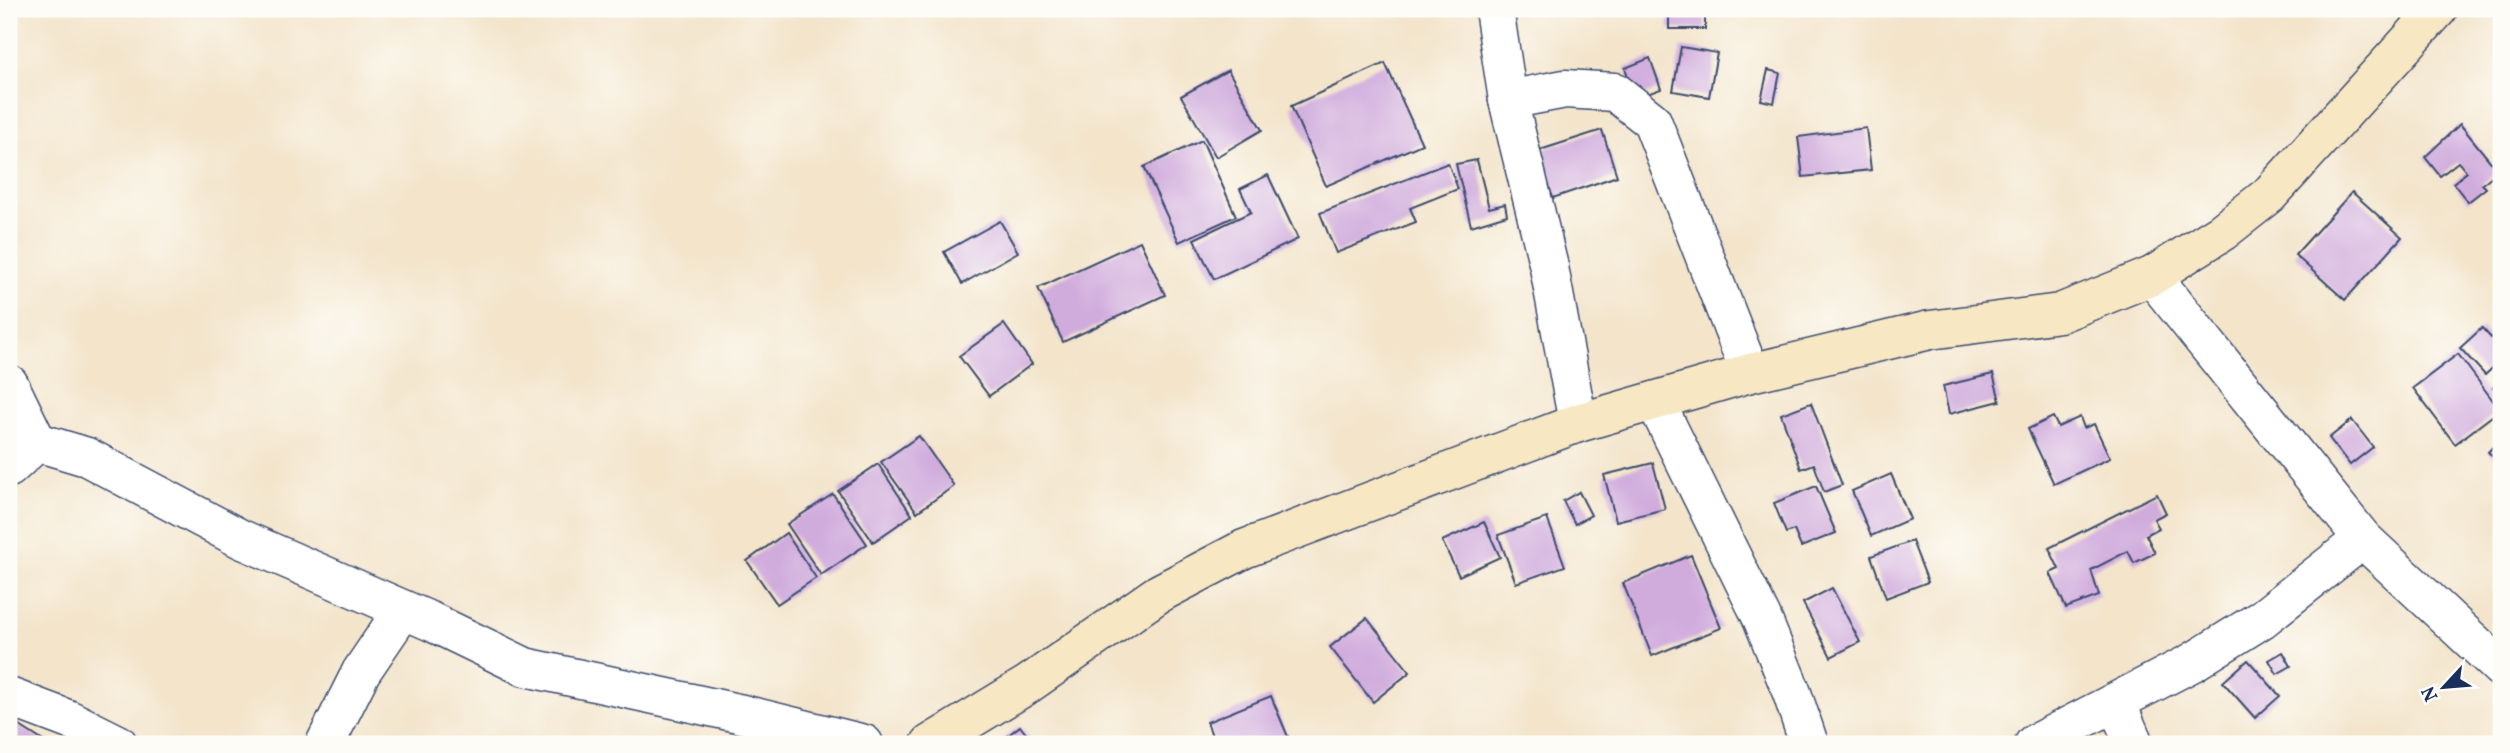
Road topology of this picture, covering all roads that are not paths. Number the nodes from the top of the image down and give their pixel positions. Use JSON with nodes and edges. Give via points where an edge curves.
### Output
{"nodes":[{"id":1,"x":1494,"y":9,"type":"edge"},
{"id":2,"x":2438,"y":9,"type":"edge"},
{"id":3,"x":1508,"y":100,"type":"junction"},
{"id":4,"x":2152,"y":276,"type":"junction"},
{"id":5,"x":1750,"y":373,"type":"junction"},
{"id":6,"x":9,"y":384,"type":"edge"},
{"id":7,"x":1655,"y":401,"type":"junction"},
{"id":8,"x":1578,"y":423,"type":"junction"},
{"id":9,"x":37,"y":442,"type":"junction"},
{"id":10,"x":9,"y":468,"type":"edge"},
{"id":11,"x":2363,"y":539,"type":"junction"},
{"id":12,"x":403,"y":610,"type":"junction"},
{"id":13,"x":2501,"y":668,"type":"edge"},
{"id":14,"x":9,"y":697,"type":"edge"},
{"id":15,"x":2116,"y":702,"type":"junction"},
{"id":16,"x":118,"y":744,"type":"edge"},
{"id":17,"x":325,"y":744,"type":"edge"},
{"id":18,"x":864,"y":744,"type":"edge"},
{"id":19,"x":930,"y":744,"type":"edge"},
{"id":20,"x":1809,"y":744,"type":"edge"},
{"id":21,"x":2034,"y":744,"type":"edge"},
{"id":22,"x":2134,"y":744,"type":"edge"}],
"edges":[{"from":1,"to":3,"type":"street"},
{"from":2,"to":4,"type":"street","via":[[2269,195],[2222,232]]},
{"from":3,"to":5,"type":"street","via":[[1565,89],[1615,92],[1652,121]]},
{"from":3,"to":8,"type":"street","via":[[1549,267]]},
{"from":4,"to":5,"type":"street","via":[[2060,313],[1930,330]]},
{"from":4,"to":11,"type":"street"},
{"from":5,"to":7,"type":"street"},
{"from":6,"to":9,"type":"street"},
{"from":7,"to":8,"type":"street"},
{"from":7,"to":20,"type":"street","via":[[1762,618]]},
{"from":8,"to":19,"type":"street","via":[[1244,549],[1158,594],[1027,685]]},
{"from":9,"to":10,"type":"street"},
{"from":9,"to":12,"type":"street","via":[[87,457],[241,539]]},
{"from":11,"to":13,"type":"street"},
{"from":11,"to":15,"type":"street","via":[[2262,619]]},
{"from":12,"to":17,"type":"street","via":[[362,672]]},
{"from":12,"to":18,"type":"street","via":[[525,667]]},
{"from":14,"to":16,"type":"street"},
{"from":15,"to":21,"type":"street"},
{"from":15,"to":22,"type":"street"}]}
